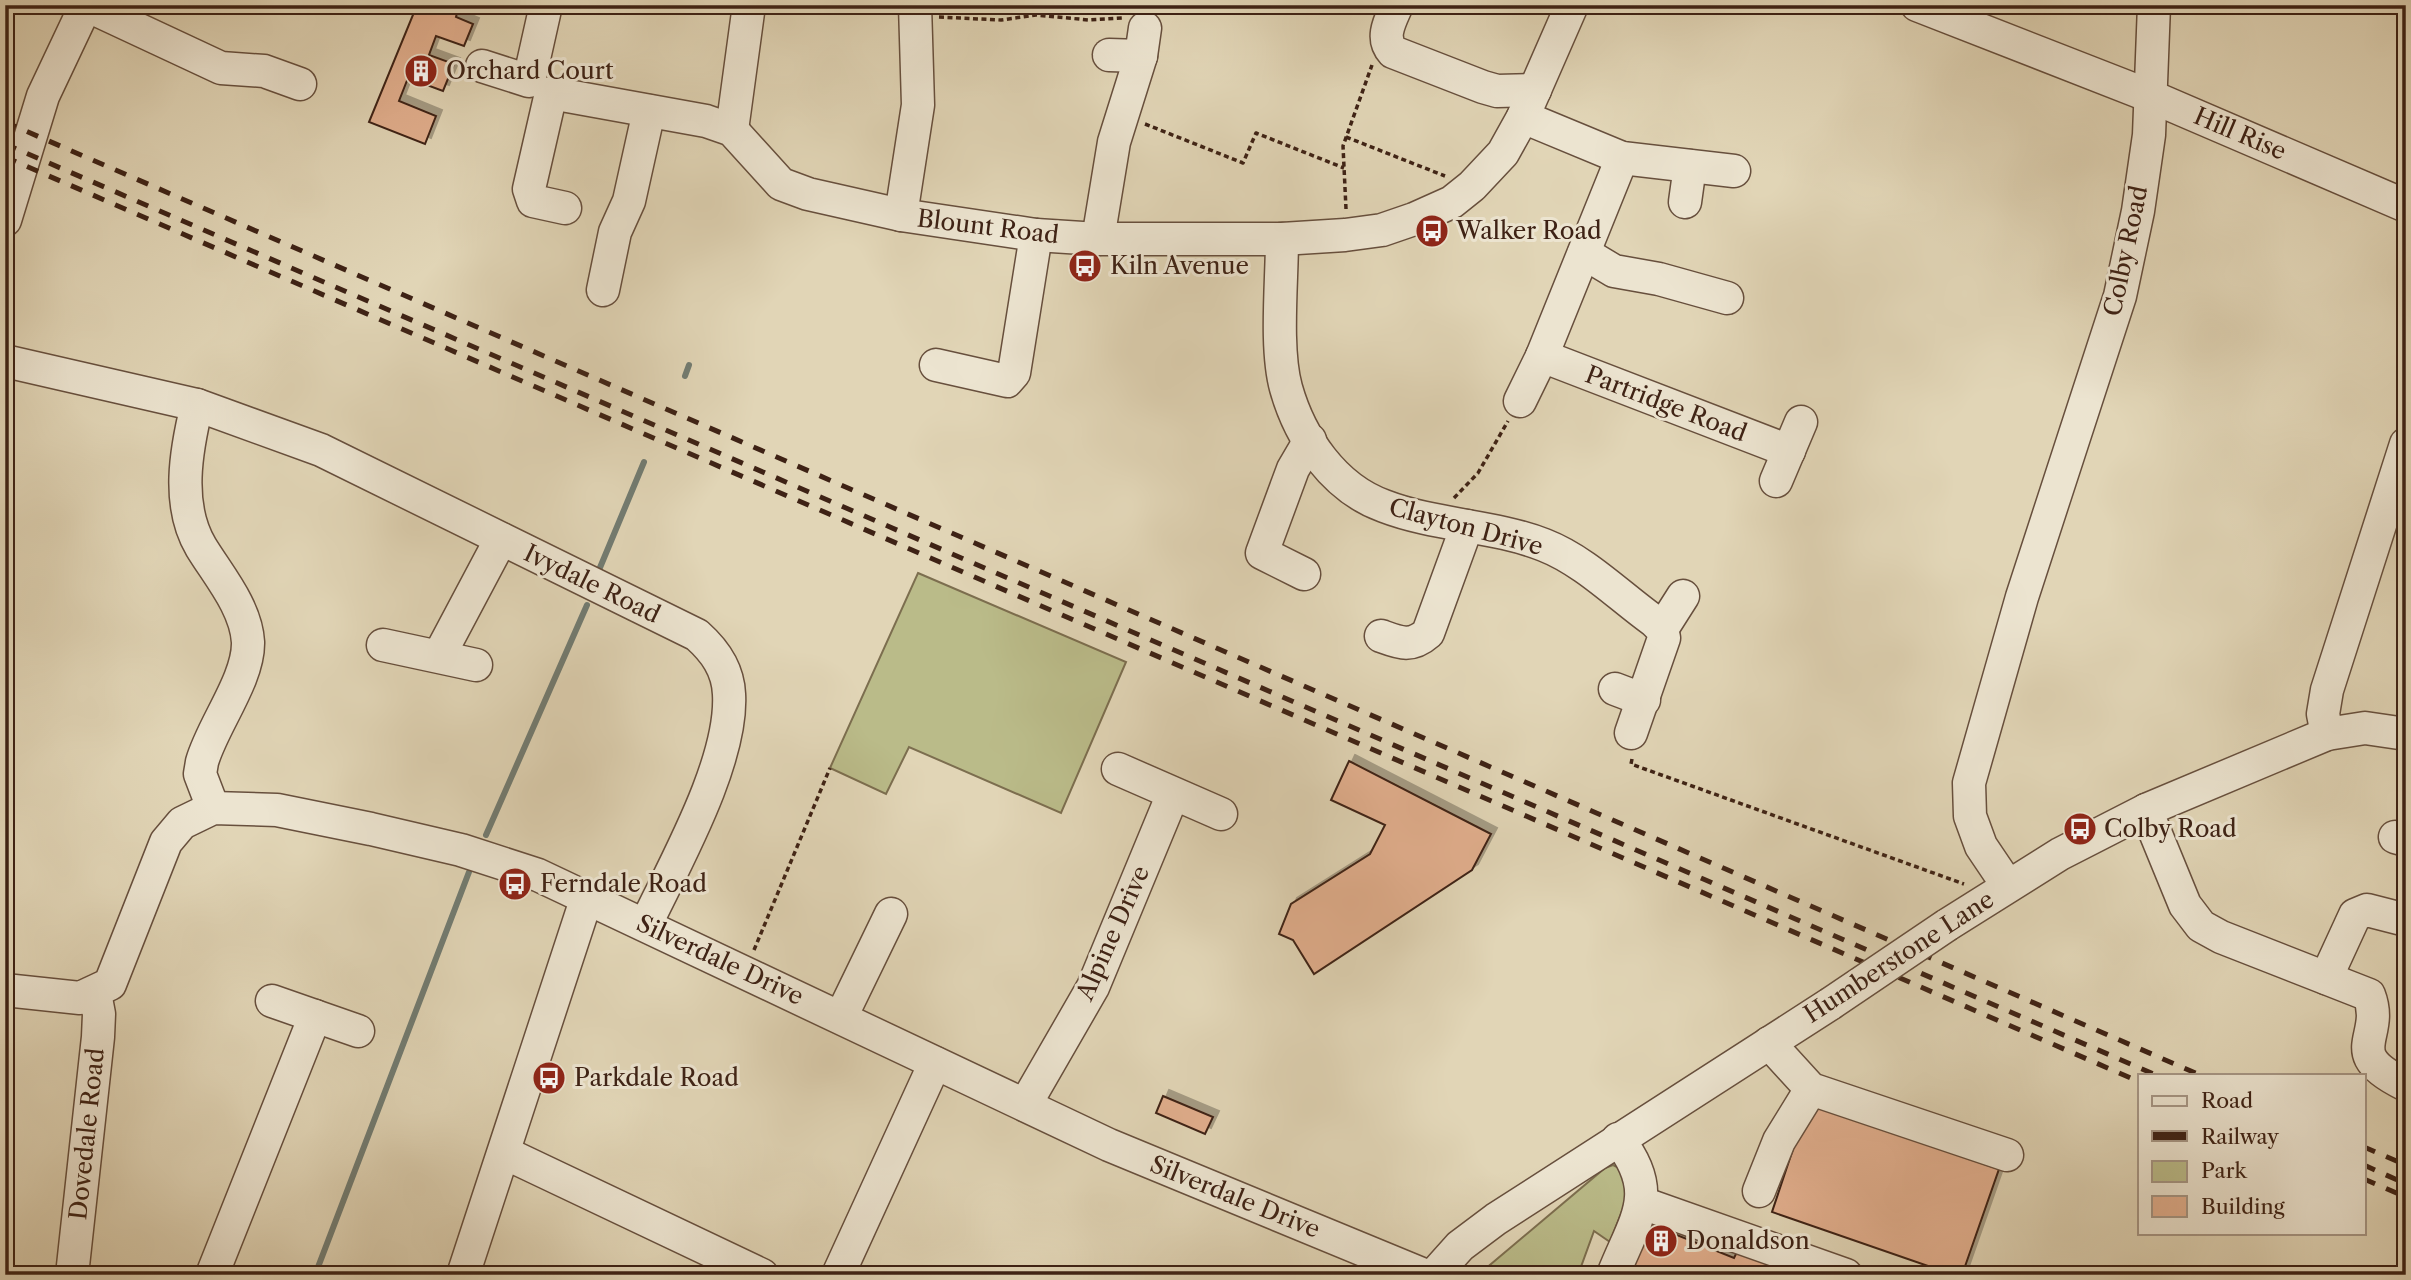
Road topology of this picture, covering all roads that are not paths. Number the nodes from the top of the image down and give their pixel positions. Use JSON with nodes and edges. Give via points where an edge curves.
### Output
{"nodes":[{"id":1,"x":86,"y":5,"type":"edge"},
{"id":2,"x":546,"y":5,"type":"edge"},
{"id":3,"x":749,"y":5,"type":"edge"},
{"id":4,"x":1397,"y":5,"type":"edge"},
{"id":5,"x":1572,"y":5,"type":"edge"},
{"id":6,"x":1917,"y":5,"type":"edge"},
{"id":7,"x":2154,"y":5,"type":"edge"},
{"id":8,"x":915,"y":11,"type":"edge"},
{"id":9,"x":1109,"y":54,"type":"dead end"},
{"id":10,"x":482,"y":66,"type":"dead end"},
{"id":11,"x":300,"y":84,"type":"dead end"},
{"id":12,"x":2150,"y":96,"type":"junction"},
{"id":13,"x":1529,"y":103,"type":"junction"},
{"id":14,"x":649,"y":111,"type":"junction"},
{"id":15,"x":732,"y":130,"type":"junction"},
{"id":16,"x":1622,"y":158,"type":"junction"},
{"id":17,"x":1690,"y":166,"type":"junction"},
{"id":18,"x":1734,"y":171,"type":"dead end"},
{"id":19,"x":1685,"y":202,"type":"dead end"},
{"id":20,"x":2406,"y":206,"type":"edge"},
{"id":21,"x":565,"y":208,"type":"dead end"},
{"id":22,"x":901,"y":215,"type":"junction"},
{"id":23,"x":5,"y":220,"type":"edge"},
{"id":24,"x":1036,"y":235,"type":"junction"},
{"id":25,"x":1098,"y":239,"type":"junction"},
{"id":26,"x":1282,"y":239,"type":"junction"},
{"id":27,"x":1584,"y":253,"type":"junction"},
{"id":28,"x":603,"y":290,"type":"dead end"},
{"id":29,"x":1727,"y":298,"type":"dead end"},
{"id":30,"x":1542,"y":356,"type":"junction"},
{"id":31,"x":5,"y":360,"type":"edge"},
{"id":32,"x":936,"y":365,"type":"dead end"},
{"id":33,"x":1520,"y":401,"type":"road end"},
{"id":34,"x":197,"y":405,"type":"junction"},
{"id":35,"x":1801,"y":422,"type":"dead end"},
{"id":36,"x":1310,"y":440,"type":"junction"},
{"id":37,"x":2406,"y":444,"type":"edge"},
{"id":38,"x":1789,"y":451,"type":"junction"},
{"id":39,"x":1776,"y":481,"type":"dead end"},
{"id":40,"x":1466,"y":526,"type":"junction"},
{"id":41,"x":501,"y":539,"type":"junction"},
{"id":42,"x":1304,"y":574,"type":"dead end"},
{"id":43,"x":1683,"y":596,"type":"dead end"},
{"id":44,"x":1662,"y":629,"type":"junction"},
{"id":45,"x":1381,"y":636,"type":"dead end"},
{"id":46,"x":383,"y":645,"type":"dead end"},
{"id":47,"x":440,"y":654,"type":"junction"},
{"id":48,"x":477,"y":665,"type":"dead end"},
{"id":49,"x":1615,"y":689,"type":"dead end"},
{"id":50,"x":1644,"y":700,"type":"junction"},
{"id":51,"x":1631,"y":733,"type":"road end"},
{"id":52,"x":2327,"y":734,"type":"junction"},
{"id":53,"x":2406,"y":734,"type":"edge"},
{"id":54,"x":1118,"y":769,"type":"dead end"},
{"id":55,"x":1173,"y":793,"type":"junction"},
{"id":56,"x":214,"y":808,"type":"junction"},
{"id":57,"x":2146,"y":810,"type":"junction"},
{"id":58,"x":1221,"y":814,"type":"dead end"},
{"id":59,"x":2001,"y":890,"type":"junction"},
{"id":60,"x":587,"y":897,"type":"junction"},
{"id":61,"x":891,"y":914,"type":"dead end"},
{"id":62,"x":2406,"y":920,"type":"edge"},
{"id":63,"x":646,"y":924,"type":"junction"},
{"id":64,"x":2337,"y":982,"type":"junction"},
{"id":65,"x":5,"y":990,"type":"edge"},
{"id":66,"x":95,"y":993,"type":"junction"},
{"id":67,"x":272,"y":1001,"type":"dead end"},
{"id":68,"x":315,"y":1016,"type":"junction"},
{"id":69,"x":841,"y":1017,"type":"junction"},
{"id":70,"x":358,"y":1031,"type":"dead end"},
{"id":71,"x":1769,"y":1043,"type":"junction"},
{"id":72,"x":936,"y":1063,"type":"junction"},
{"id":73,"x":2406,"y":1085,"type":"edge"},
{"id":74,"x":1811,"y":1089,"type":"junction"},
{"id":75,"x":1025,"y":1105,"type":"junction"},
{"id":76,"x":1618,"y":1139,"type":"junction"},
{"id":77,"x":505,"y":1153,"type":"junction"},
{"id":78,"x":2007,"y":1155,"type":"dead end"},
{"id":79,"x":1759,"y":1191,"type":"dead end"},
{"id":80,"x":1642,"y":1203,"type":"junction"},
{"id":81,"x":708,"y":1264,"type":"edge"},
{"id":82,"x":72,"y":1275,"type":"edge"},
{"id":83,"x":212,"y":1275,"type":"edge"},
{"id":84,"x":463,"y":1275,"type":"edge"},
{"id":85,"x":762,"y":1275,"type":"edge"},
{"id":86,"x":838,"y":1275,"type":"edge"},
{"id":87,"x":1424,"y":1275,"type":"edge"},
{"id":88,"x":1434,"y":1275,"type":"edge"},
{"id":89,"x":1613,"y":1275,"type":"edge"},
{"id":90,"x":1846,"y":1275,"type":"edge"}],
"edges":[{"from":1,"to":11,"type":"street","via":[[221,68],[264,71]]},
{"from":1,"to":23,"type":"street","via":[[43,96]]},
{"from":2,"to":10,"type":"street","via":[[529,81]]},
{"from":3,"to":15,"type":"street"},
{"from":4,"to":13,"type":"street","via":[[1386,34],[1393,52]]},
{"from":5,"to":13,"type":"street","name":"Blount Road"},
{"from":6,"to":12,"type":"street","name":"Hill Rise"},
{"from":7,"to":12,"type":"street","name":"Colby Road"},
{"from":8,"to":22,"type":"street","via":[[918,106]]},
{"from":9,"to":25,"type":"street","via":[[1143,42],[1108,167]]},
{"from":12,"to":20,"type":"street","name":"Hill Rise"},
{"from":12,"to":59,"type":"street","name":"Colby Road","via":[[2138,211],[2120,296],[2026,584],[1969,783],[1970,816]]},
{"from":13,"to":16,"type":"street"},
{"from":13,"to":26,"type":"street","name":"Blount Road","via":[[1503,153],[1452,202],[1382,230]]},
{"from":14,"to":15,"type":"street"},
{"from":14,"to":21,"type":"street","via":[[568,105],[529,190],[533,201]]},
{"from":14,"to":28,"type":"street"},
{"from":15,"to":22,"type":"street","name":"Blount Road","via":[[780,184]]},
{"from":16,"to":17,"type":"street"},
{"from":16,"to":27,"type":"street"},
{"from":17,"to":18,"type":"street"},
{"from":17,"to":19,"type":"street"},
{"from":22,"to":24,"type":"street","name":"Blount Road"},
{"from":24,"to":25,"type":"street","name":"Blount Road"},
{"from":24,"to":32,"type":"street","via":[[1014,373],[1007,381],[995,380]]},
{"from":25,"to":26,"type":"street","name":"Blount Road"},
{"from":26,"to":36,"type":"street","name":"Clayton Drive","via":[[1282,360],[1286,388]]},
{"from":27,"to":29,"type":"street","via":[[1614,271]]},
{"from":27,"to":30,"type":"street"},
{"from":30,"to":33,"type":"street"},
{"from":30,"to":38,"type":"street","name":"Partridge Road"},
{"from":31,"to":34,"type":"street","name":"Ivydale Road"},
{"from":34,"to":41,"type":"street","name":"Ivydale Road","via":[[321,450]]},
{"from":34,"to":56,"type":"street","via":[[188,442],[190,525],[224,581],[248,643],[239,677],[202,762],[200,774]]},
{"from":35,"to":38,"type":"street"},
{"from":36,"to":40,"type":"street","name":"Clayton Drive","via":[[1319,458],[1347,486],[1384,506]]},
{"from":36,"to":42,"type":"street","via":[[1293,469],[1262,553]]},
{"from":37,"to":52,"type":"street","via":[[2327,690],[2323,714]]},
{"from":38,"to":39,"type":"street"},
{"from":40,"to":44,"type":"street","name":"Clayton Drive","via":[[1516,535],[1548,547],[1581,566]]},
{"from":40,"to":45,"type":"street","via":[[1428,633],[1419,641],[1404,644]]},
{"from":41,"to":47,"type":"street"},
{"from":41,"to":63,"type":"street","name":"Ivydale Road","via":[[697,635],[713,649],[725,670],[729,693],[723,744],[701,807]]},
{"from":43,"to":44,"type":"street"},
{"from":44,"to":50,"type":"street","via":[[1660,657]]},
{"from":46,"to":47,"type":"street"},
{"from":47,"to":48,"type":"street"},
{"from":49,"to":50,"type":"street"},
{"from":50,"to":51,"type":"street"},
{"from":52,"to":53,"type":"street","name":"Humberstone Lane","via":[[2365,728]]},
{"from":52,"to":57,"type":"street","name":"Humberstone Lane"},
{"from":54,"to":55,"type":"street"},
{"from":55,"to":58,"type":"street"},
{"from":55,"to":75,"type":"street","name":"Alpine Drive","via":[[1093,987]]},
{"from":56,"to":60,"type":"street","name":"Silverdale Drive","via":[[278,810],[461,850]]},
{"from":56,"to":66,"type":"street","name":"Silverdale Drive","via":[[182,822],[166,842],[110,984]]},
{"from":57,"to":59,"type":"street","name":"Humberstone Lane"},
{"from":57,"to":64,"type":"street","via":[[2185,905],[2201,926]]},
{"from":59,"to":71,"type":"street","name":"Humberstone Lane","bridge":true},
{"from":60,"to":63,"type":"street","name":"Silverdale Drive"},
{"from":60,"to":77,"type":"street"},
{"from":61,"to":69,"type":"street"},
{"from":62,"to":64,"type":"street","via":[[2367,910],[2355,915]]},
{"from":63,"to":69,"type":"street","name":"Silverdale Drive"},
{"from":64,"to":73,"type":"street","via":[[2369,995],[2373,1005],[2366,1046],[2371,1061]]},
{"from":65,"to":66,"type":"street","via":[[80,998]]},
{"from":66,"to":82,"type":"street","name":"Dovedale Road","via":[[98,1037]]},
{"from":67,"to":68,"type":"street"},
{"from":68,"to":70,"type":"street"},
{"from":68,"to":83,"type":"street"},
{"from":69,"to":72,"type":"street","name":"Silverdale Drive"},
{"from":71,"to":74,"type":"street"},
{"from":71,"to":76,"type":"street","name":"Humberstone Lane"},
{"from":72,"to":75,"type":"street","name":"Silverdale Drive"},
{"from":72,"to":86,"type":"street"},
{"from":74,"to":78,"type":"street"},
{"from":74,"to":79,"type":"street","via":[[1779,1141]]},
{"from":75,"to":87,"type":"street","name":"Silverdale Drive","via":[[1184,1178]]},
{"from":76,"to":80,"type":"street","via":[[1634,1159],[1643,1184]]},
{"from":76,"to":88,"type":"street","name":"Humberstone Lane","via":[[1496,1219],[1460,1246]]},
{"from":77,"to":81,"type":"street"},
{"from":77,"to":84,"type":"street"},
{"from":80,"to":89,"type":"street"},
{"from":80,"to":90,"type":"street"},
{"from":81,"to":85,"type":"street"}]}
